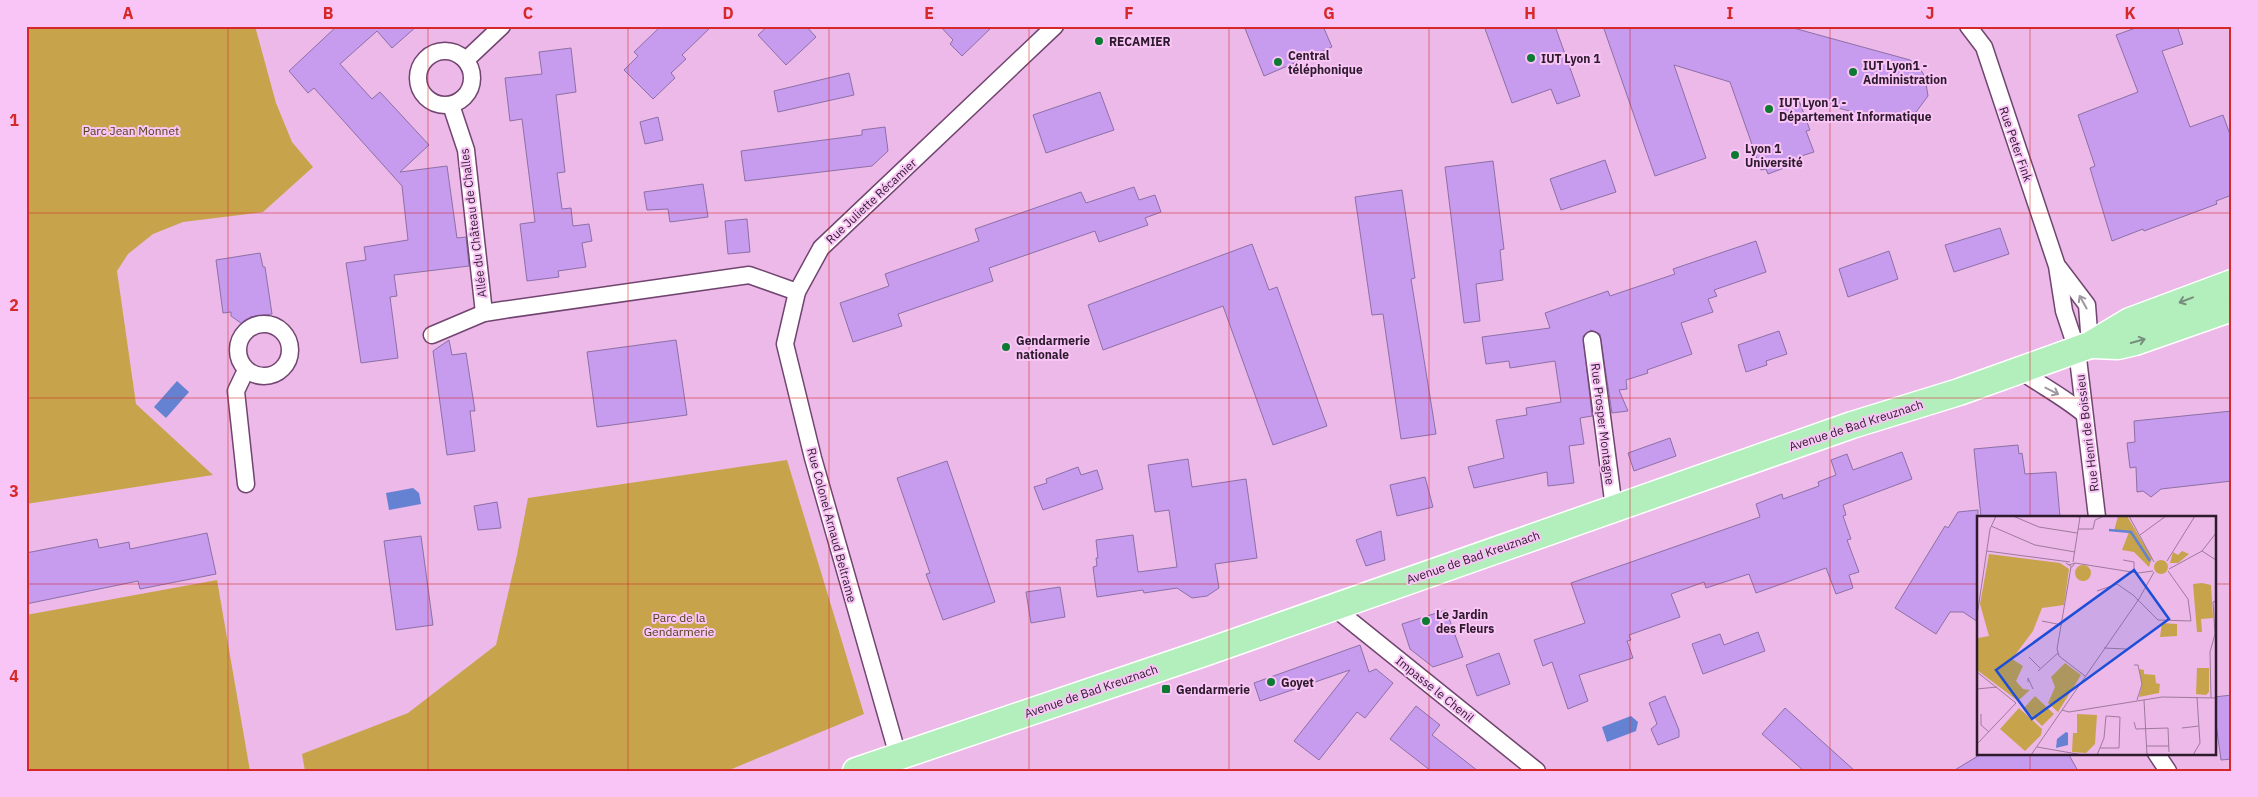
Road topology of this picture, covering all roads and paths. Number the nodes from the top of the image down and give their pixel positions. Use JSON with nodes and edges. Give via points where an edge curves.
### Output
{"nodes":[{"id":1,"x":502,"y":26,"type":"edge"},
{"id":2,"x":1056,"y":26,"type":"edge"},
{"id":3,"x":1968,"y":26,"type":"edge"},
{"id":4,"x":466,"y":60,"type":"junction"},
{"id":5,"x":451,"y":105,"type":"junction"},
{"id":6,"x":2058,"y":266,"type":"junction"},
{"id":7,"x":2232,"y":283,"type":"edge"},
{"id":8,"x":798,"y":292,"type":"junction"},
{"id":9,"x":2232,"y":308,"type":"edge"},
{"id":10,"x":484,"y":314,"type":"junction"},
{"id":11,"x":432,"y":335,"type":"dead end"},
{"id":12,"x":1592,"y":340,"type":"dead end"},
{"id":13,"x":2083,"y":347,"type":"junction"},
{"id":14,"x":246,"y":370,"type":"dead end"},
{"id":15,"x":2018,"y":370,"type":"junction"},
{"id":16,"x":2084,"y":414,"type":"junction"},
{"id":17,"x":246,"y":484,"type":"dead end"},
{"id":18,"x":1614,"y":508,"type":"junction"},
{"id":19,"x":2097,"y":516,"type":"edge"},
{"id":20,"x":1332,"y":606,"type":"junction"},
{"id":21,"x":2157,"y":754,"type":"edge"},
{"id":22,"x":898,"y":756,"type":"junction"},
{"id":23,"x":856,"y":771,"type":"edge"},
{"id":24,"x":1538,"y":771,"type":"edge"},
{"id":25,"x":2168,"y":771,"type":"edge"}],
"edges":[{"from":1,"to":4,"type":"street"},
{"from":2,"to":8,"type":"street","name":"Rue Juliette Récamier","via":[[821,248]]},
{"from":3,"to":6,"type":"street","name":"Rue Peter Fink","via":[[1984,47]]},
{"from":4,"to":5,"type":"street","via":[[471,68],[471,86],[460,101]]},
{"from":4,"to":5,"type":"street","via":[[449,51],[440,51],[425,59],[420,67],[418,86],[423,94],[430,101]]},
{"from":5,"to":10,"type":"street","name":"Allée du Château de Challes","via":[[466,150]]},
{"from":6,"to":13,"type":"street","name":"Rue Peter Fink","via":[[2064,311]]},
{"from":13,"to":6,"type":"street","name":"Rue Peter Fink","one_way":true,"via":[[2087,305]]},
{"from":7,"to":13,"type":"main road","name":"Avenue de Bad Kreuznach","one_way":true,"via":[[2130,321]]},
{"from":8,"to":10,"type":"street","via":[[749,275]]},
{"from":8,"to":22,"type":"street","name":"Rue Colonel Arnaud Beltrame","via":[[785,344],[813,458]]},
{"from":13,"to":9,"type":"main road","name":"Avenue de Bad Kreuznach","one_way":true,"via":[[2135,342]]},
{"from":10,"to":11,"type":"street"},
{"from":12,"to":18,"type":"street","name":"Rue Prosper Montagne"},
{"from":13,"to":15,"type":"main road","name":"Avenue de Bad Kreuznach"},
{"from":13,"to":16,"type":"street","name":"Rue Henri de Boissieu"},
{"from":14,"to":17,"type":"street","via":[[236,391]]},
{"from":15,"to":16,"type":"street","one_way":true},
{"from":15,"to":18,"type":"main road","name":"Avenue de Bad Kreuznach"},
{"from":16,"to":19,"type":"street","name":"Rue Henri de Boissieu"},
{"from":18,"to":20,"type":"main road","name":"Avenue de Bad Kreuznach"},
{"from":20,"to":22,"type":"main road","name":"Avenue de Bad Kreuznach","via":[[1201,654]]},
{"from":20,"to":24,"type":"street","name":"Impasse le Chenil"},
{"from":21,"to":25,"type":"street"},
{"from":22,"to":23,"type":"main road","name":"Avenue de Bad Kreuznach"}]}
